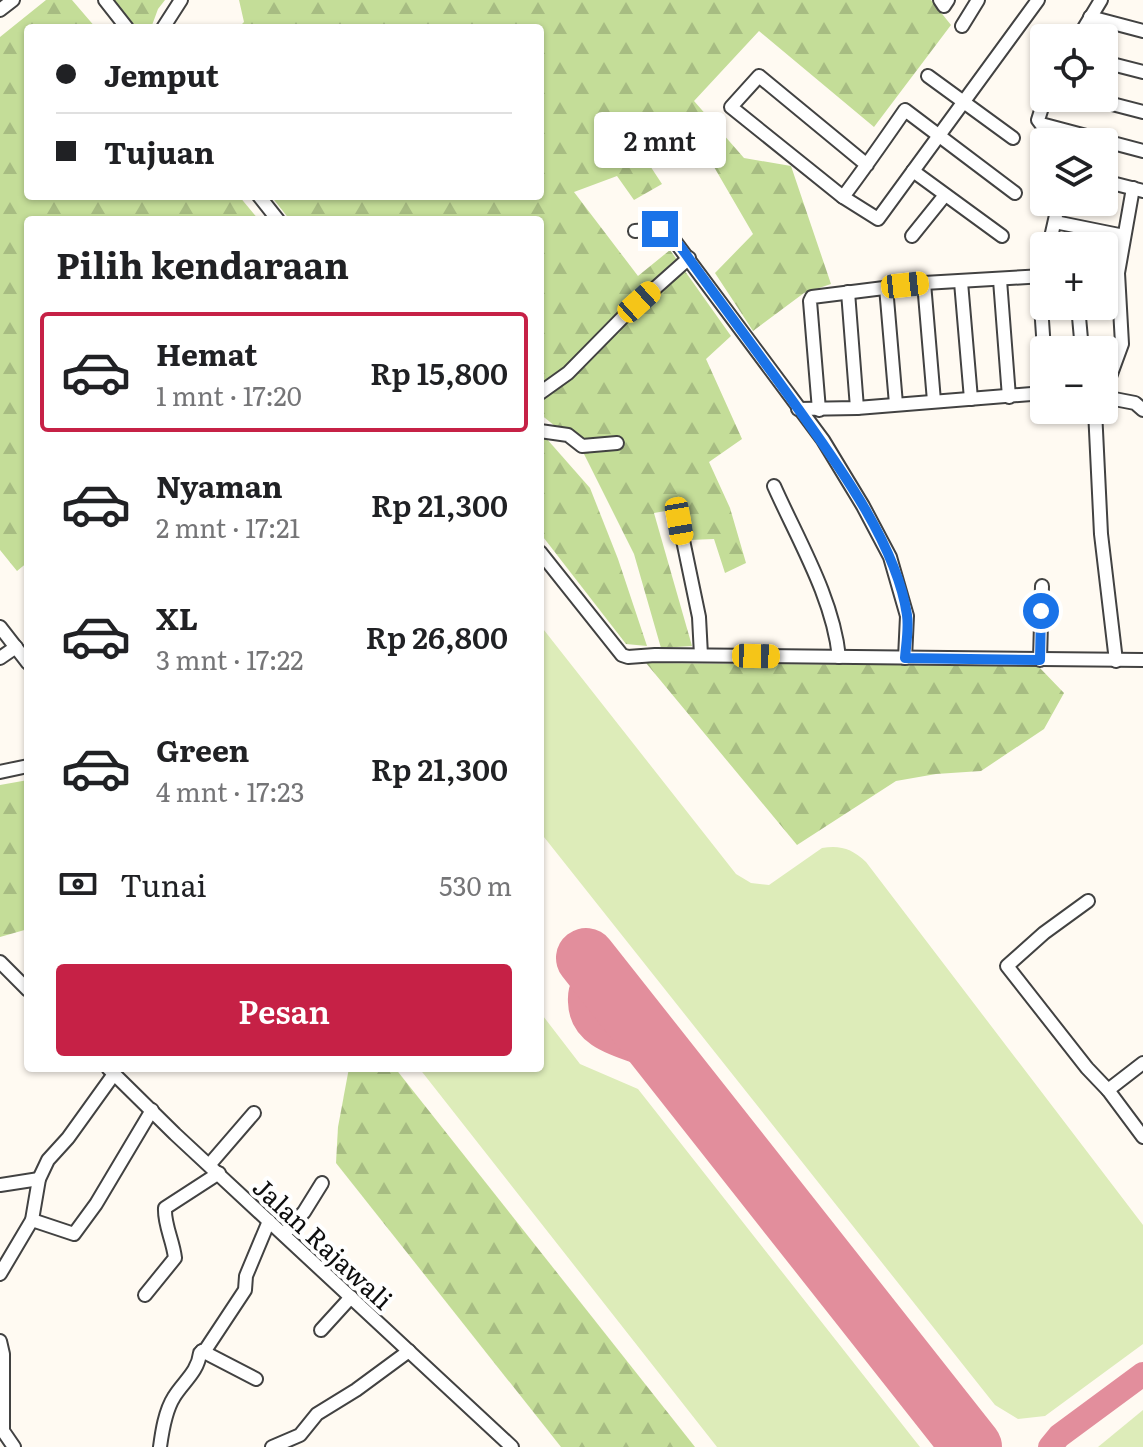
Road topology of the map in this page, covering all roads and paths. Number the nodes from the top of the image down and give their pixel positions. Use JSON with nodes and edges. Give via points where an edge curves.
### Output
{"nodes":[{"id":1,"x":13,"y":0,"type":"edge"},
{"id":2,"x":105,"y":0,"type":"edge"},
{"id":3,"x":181,"y":0,"type":"edge"},
{"id":4,"x":940,"y":0,"type":"edge"},
{"id":5,"x":948,"y":0,"type":"edge"},
{"id":6,"x":978,"y":0,"type":"edge"},
{"id":7,"x":1038,"y":0,"type":"edge"},
{"id":8,"x":1101,"y":0,"type":"edge"},
{"id":9,"x":0,"y":10,"type":"edge"},
{"id":10,"x":1090,"y":17,"type":"junction"},
{"id":11,"x":124,"y":24,"type":"edge"},
{"id":12,"x":166,"y":24,"type":"edge"},
{"id":13,"x":1086,"y":24,"type":"edge"},
{"id":14,"x":962,"y":26,"type":"dead end"},
{"id":15,"x":1143,"y":31,"type":"edge"},
{"id":16,"x":1118,"y":66,"type":"edge"},
{"id":17,"x":1143,"y":72,"type":"edge"},
{"id":18,"x":928,"y":76,"type":"dead end"},
{"id":19,"x":962,"y":103,"type":"junction"},
{"id":20,"x":1118,"y":106,"type":"edge"},
{"id":21,"x":1041,"y":112,"type":"edge"},
{"id":22,"x":1143,"y":112,"type":"edge"},
{"id":23,"x":1052,"y":128,"type":"edge"},
{"id":24,"x":938,"y":137,"type":"junction"},
{"id":25,"x":1013,"y":138,"type":"dead end"},
{"id":26,"x":1118,"y":145,"type":"edge"},
{"id":27,"x":1143,"y":151,"type":"edge"},
{"id":28,"x":867,"y":165,"type":"junction"},
{"id":29,"x":913,"y":171,"type":"junction"},
{"id":30,"x":1118,"y":184,"type":"edge"},
{"id":31,"x":1138,"y":189,"type":"edge"},
{"id":32,"x":1015,"y":193,"type":"dead end"},
{"id":33,"x":945,"y":195,"type":"junction"},
{"id":34,"x":843,"y":197,"type":"junction"},
{"id":35,"x":262,"y":200,"type":"edge"},
{"id":36,"x":275,"y":216,"type":"edge"},
{"id":37,"x":1056,"y":216,"type":"edge"},
{"id":38,"x":1055,"y":222,"type":"junction"},
{"id":39,"x":635,"y":231,"type":"dead end"},
{"id":40,"x":1052,"y":232,"type":"edge"},
{"id":41,"x":912,"y":236,"type":"dead end"},
{"id":42,"x":1002,"y":236,"type":"dead end"},
{"id":43,"x":1124,"y":236,"type":"junction"},
{"id":44,"x":689,"y":258,"type":"junction"},
{"id":45,"x":1118,"y":273,"type":"joint"},
{"id":46,"x":1030,"y":275,"type":"edge"},
{"id":47,"x":1000,"y":280,"type":"junction"},
{"id":48,"x":961,"y":282,"type":"junction"},
{"id":49,"x":924,"y":283,"type":"junction"},
{"id":50,"x":886,"y":287,"type":"junction"},
{"id":51,"x":848,"y":292,"type":"junction"},
{"id":52,"x":1118,"y":355,"type":"edge"},
{"id":53,"x":544,"y":390,"type":"edge"},
{"id":54,"x":1030,"y":395,"type":"edge"},
{"id":55,"x":1009,"y":397,"type":"junction"},
{"id":56,"x":971,"y":399,"type":"junction"},
{"id":57,"x":1118,"y":399,"type":"edge"},
{"id":58,"x":934,"y":401,"type":"junction"},
{"id":59,"x":896,"y":404,"type":"junction"},
{"id":60,"x":857,"y":408,"type":"junction"},
{"id":61,"x":798,"y":409,"type":"junction"},
{"id":62,"x":819,"y":410,"type":"junction"},
{"id":63,"x":1143,"y":410,"type":"edge"},
{"id":64,"x":1096,"y":424,"type":"edge"},
{"id":65,"x":544,"y":432,"type":"edge"},
{"id":66,"x":617,"y":443,"type":"dead end"},
{"id":67,"x":774,"y":486,"type":"dead end"},
{"id":68,"x":679,"y":521,"type":"dead end"},
{"id":69,"x":544,"y":557,"type":"edge"},
{"id":70,"x":1042,"y":586,"type":"dead end"},
{"id":71,"x":0,"y":627,"type":"edge"},
{"id":72,"x":16,"y":647,"type":"junction"},
{"id":73,"x":701,"y":655,"type":"junction"},
{"id":74,"x":839,"y":657,"type":"junction"},
{"id":75,"x":0,"y":658,"type":"edge"},
{"id":76,"x":24,"y":658,"type":"edge"},
{"id":77,"x":905,"y":658,"type":"junction"},
{"id":78,"x":1040,"y":660,"type":"junction"},
{"id":79,"x":1143,"y":660,"type":"edge"},
{"id":80,"x":1116,"y":661,"type":"junction"},
{"id":81,"x":24,"y":767,"type":"edge"},
{"id":82,"x":0,"y":772,"type":"edge"},
{"id":83,"x":1088,"y":901,"type":"dead end"},
{"id":84,"x":0,"y":962,"type":"edge"},
{"id":85,"x":24,"y":986,"type":"edge"},
{"id":86,"x":1143,"y":1063,"type":"edge"},
{"id":87,"x":110,"y":1072,"type":"edge"},
{"id":88,"x":112,"y":1072,"type":"edge"},
{"id":89,"x":1108,"y":1090,"type":"junction"},
{"id":90,"x":152,"y":1110,"type":"junction"},
{"id":91,"x":254,"y":1113,"type":"dead end"},
{"id":92,"x":1143,"y":1137,"type":"edge"},
{"id":93,"x":214,"y":1169,"type":"junction"},
{"id":94,"x":39,"y":1179,"type":"junction"},
{"id":95,"x":322,"y":1183,"type":"dead end"},
{"id":96,"x":0,"y":1185,"type":"edge"},
{"id":97,"x":32,"y":1220,"type":"junction"},
{"id":98,"x":269,"y":1221,"type":"junction"},
{"id":99,"x":284,"y":1234,"type":"junction"},
{"id":100,"x":0,"y":1274,"type":"edge"},
{"id":101,"x":145,"y":1295,"type":"dead end"},
{"id":102,"x":351,"y":1297,"type":"junction"},
{"id":103,"x":321,"y":1330,"type":"dead end"},
{"id":104,"x":0,"y":1341,"type":"edge"},
{"id":105,"x":202,"y":1351,"type":"junction"},
{"id":106,"x":409,"y":1351,"type":"junction"},
{"id":107,"x":256,"y":1379,"type":"dead end"},
{"id":108,"x":14,"y":1447,"type":"edge"},
{"id":109,"x":160,"y":1447,"type":"edge"},
{"id":110,"x":272,"y":1447,"type":"edge"},
{"id":111,"x":512,"y":1447,"type":"edge"}],
"edges":[{"from":1,"to":9,"type":"street"},
{"from":2,"to":11,"type":"street"},
{"from":3,"to":12,"type":"street"},
{"from":4,"to":5,"type":"street","via":[[944,6]]},
{"from":6,"to":14,"type":"street"},
{"from":7,"to":19,"type":"street"},
{"from":8,"to":10,"type":"street"},
{"from":10,"to":13,"type":"street"},
{"from":10,"to":15,"type":"street"},
{"from":16,"to":17,"type":"street"},
{"from":18,"to":19,"type":"street"},
{"from":19,"to":24,"type":"street"},
{"from":19,"to":25,"type":"street"},
{"from":20,"to":22,"type":"street"},
{"from":21,"to":23,"type":"street","via":[[1038,120]]},
{"from":24,"to":28,"type":"street","via":[[905,110]]},
{"from":24,"to":29,"type":"street"},
{"from":24,"to":32,"type":"street"},
{"from":26,"to":27,"type":"street"},
{"from":28,"to":34,"type":"street"},
{"from":28,"to":34,"type":"street","via":[[759,76],[731,107]]},
{"from":29,"to":33,"type":"street"},
{"from":29,"to":34,"type":"street","via":[[878,219]]},
{"from":30,"to":31,"type":"street"},
{"from":31,"to":43,"type":"street"},
{"from":33,"to":41,"type":"street"},
{"from":33,"to":42,"type":"street"},
{"from":35,"to":36,"type":"street"},
{"from":37,"to":38,"type":"street"},
{"from":38,"to":40,"type":"street"},
{"from":38,"to":43,"type":"street"},
{"from":39,"to":44,"type":"street","via":[[668,232]]},
{"from":43,"to":45,"type":"street"},
{"from":44,"to":53,"type":"street"},
{"from":44,"to":61,"type":"street"},
{"from":45,"to":52,"type":"street"},
{"from":46,"to":47,"type":"street"},
{"from":47,"to":48,"type":"street"},
{"from":47,"to":55,"type":"street"},
{"from":48,"to":49,"type":"street"},
{"from":48,"to":56,"type":"street"},
{"from":49,"to":50,"type":"street"},
{"from":49,"to":58,"type":"street"},
{"from":50,"to":51,"type":"street"},
{"from":50,"to":59,"type":"street"},
{"from":51,"to":60,"type":"street"},
{"from":51,"to":62,"type":"street","via":[[811,299]]},
{"from":54,"to":55,"type":"street"},
{"from":55,"to":56,"type":"street"},
{"from":56,"to":58,"type":"street"},
{"from":57,"to":63,"type":"street"},
{"from":58,"to":59,"type":"street"},
{"from":59,"to":60,"type":"street"},
{"from":60,"to":62,"type":"street"},
{"from":61,"to":62,"type":"street"},
{"from":61,"to":77,"type":"street","via":[[823,440],[890,557],[907,616]]},
{"from":64,"to":80,"type":"street","via":[[1101,534]]},
{"from":65,"to":66,"type":"street","via":[[568,435],[582,446]]},
{"from":67,"to":74,"type":"street","via":[[819,587]]},
{"from":68,"to":73,"type":"street","via":[[699,617]]},
{"from":69,"to":73,"type":"street","via":[[625,657]]},
{"from":70,"to":78,"type":"street"},
{"from":71,"to":72,"type":"street"},
{"from":72,"to":75,"type":"street"},
{"from":72,"to":76,"type":"street"},
{"from":73,"to":74,"type":"street"},
{"from":74,"to":77,"type":"street"},
{"from":77,"to":78,"type":"street"},
{"from":78,"to":80,"type":"street"},
{"from":79,"to":80,"type":"street"},
{"from":81,"to":82,"type":"street"},
{"from":83,"to":89,"type":"street","via":[[1007,966]]},
{"from":84,"to":85,"type":"street"},
{"from":86,"to":89,"type":"street"},
{"from":87,"to":94,"type":"street"},
{"from":88,"to":90,"type":"street","name":"Jalan Rajawali"},
{"from":89,"to":92,"type":"street"},
{"from":90,"to":93,"type":"street","name":"Jalan Rajawali"},
{"from":90,"to":97,"type":"street","via":[[74,1234]]},
{"from":91,"to":93,"type":"street"},
{"from":93,"to":98,"type":"street","name":"Jalan Rajawali"},
{"from":93,"to":101,"type":"street","via":[[165,1208],[175,1258]]},
{"from":94,"to":96,"type":"street"},
{"from":94,"to":97,"type":"street"},
{"from":95,"to":99,"type":"street"},
{"from":97,"to":100,"type":"street"},
{"from":98,"to":99,"type":"street","name":"Jalan Rajawali"},
{"from":98,"to":105,"type":"street","via":[[245,1290]]},
{"from":99,"to":102,"type":"street","name":"Jalan Rajawali"},
{"from":102,"to":103,"type":"street"},
{"from":102,"to":106,"type":"street","name":"Jalan Rajawali"},
{"from":104,"to":108,"type":"street","via":[[3,1431]]},
{"from":105,"to":107,"type":"street"},
{"from":105,"to":109,"type":"street","via":[[199,1365],[172,1399]]},
{"from":106,"to":110,"type":"street","via":[[317,1414],[300,1435]]},
{"from":106,"to":111,"type":"street","name":"Jalan Rajawali"}]}
